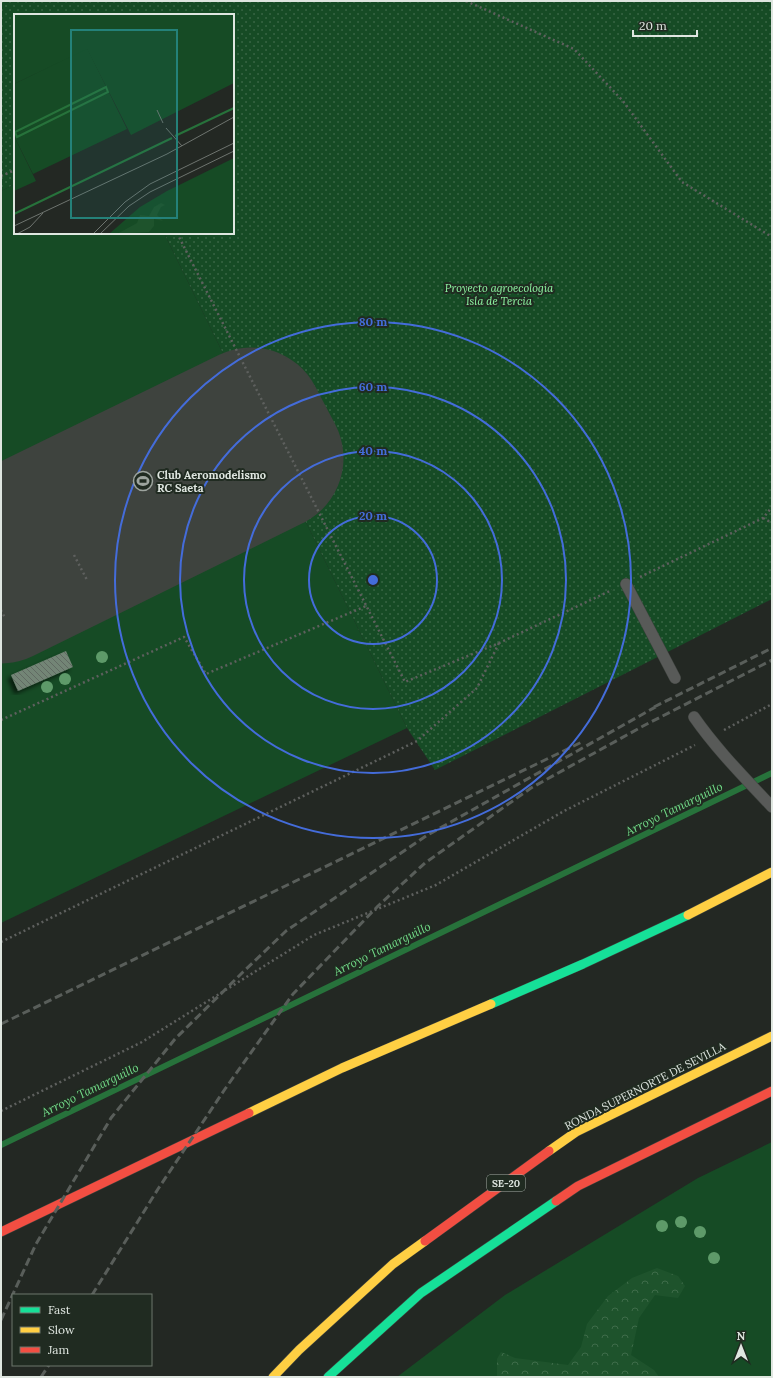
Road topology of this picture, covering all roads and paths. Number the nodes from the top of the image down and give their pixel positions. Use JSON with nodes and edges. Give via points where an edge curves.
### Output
{"nodes":[{"id":1,"x":466,"y":1,"type":"edge"},
{"id":2,"x":14,"y":170,"type":"edge"},
{"id":3,"x":1,"y":176,"type":"edge"},
{"id":4,"x":178,"y":234,"type":"edge"},
{"id":5,"x":772,"y":237,"type":"edge"},
{"id":6,"x":772,"y":507,"type":"edge"},
{"id":7,"x":772,"y":523,"type":"edge"},
{"id":8,"x":74,"y":555,"type":"dead end"},
{"id":9,"x":87,"y":580,"type":"dead end"},
{"id":10,"x":626,"y":584,"type":"dead end"},
{"id":11,"x":366,"y":606,"type":"junction"},
{"id":12,"x":1,"y":610,"type":"edge"},
{"id":13,"x":5,"y":618,"type":"dead end"},
{"id":14,"x":675,"y":678,"type":"dead end"},
{"id":15,"x":772,"y":704,"type":"edge"},
{"id":16,"x":694,"y":717,"type":"dead end"},
{"id":17,"x":1,"y":720,"type":"edge"},
{"id":18,"x":709,"y":738,"type":"junction"},
{"id":19,"x":772,"y":808,"type":"edge"},
{"id":20,"x":772,"y":872,"type":"edge"},
{"id":21,"x":1,"y":942,"type":"edge"},
{"id":22,"x":772,"y":1036,"type":"edge"},
{"id":23,"x":772,"y":1091,"type":"edge"},
{"id":24,"x":1,"y":1111,"type":"edge"},
{"id":25,"x":1,"y":1232,"type":"edge"},
{"id":26,"x":272,"y":1377,"type":"edge"},
{"id":27,"x":328,"y":1377,"type":"edge"}],
"edges":[{"from":1,"to":5,"type":"path","via":[[574,48],[623,101],[682,182]]},
{"from":2,"to":3,"type":"path"},
{"from":4,"to":11,"type":"path"},
{"from":6,"to":7,"type":"path","via":[[763,518]]},
{"from":8,"to":9,"type":"path"},
{"from":10,"to":14,"type":"lane"},
{"from":11,"to":17,"type":"path","via":[[206,674],[184,637]]},
{"from":11,"to":21,"type":"path","via":[[405,682],[499,643],[478,688],[417,741]]},
{"from":12,"to":13,"type":"path"},
{"from":15,"to":18,"type":"path"},
{"from":16,"to":18,"type":"lane"},
{"from":18,"to":19,"type":"lane"},
{"from":18,"to":24,"type":"path","via":[[564,811],[436,885],[314,935],[142,1042]]},
{"from":20,"to":25,"type":"main road","via":[[702,909],[583,964],[342,1068]]},
{"from":22,"to":26,"type":"main road","name":"RONDA SUPERNORTE DE SEVILLA","number":"SE-20","via":[[576,1132],[393,1264]]},
{"from":23,"to":27,"type":"main road","via":[[578,1186],[421,1293]]}]}
